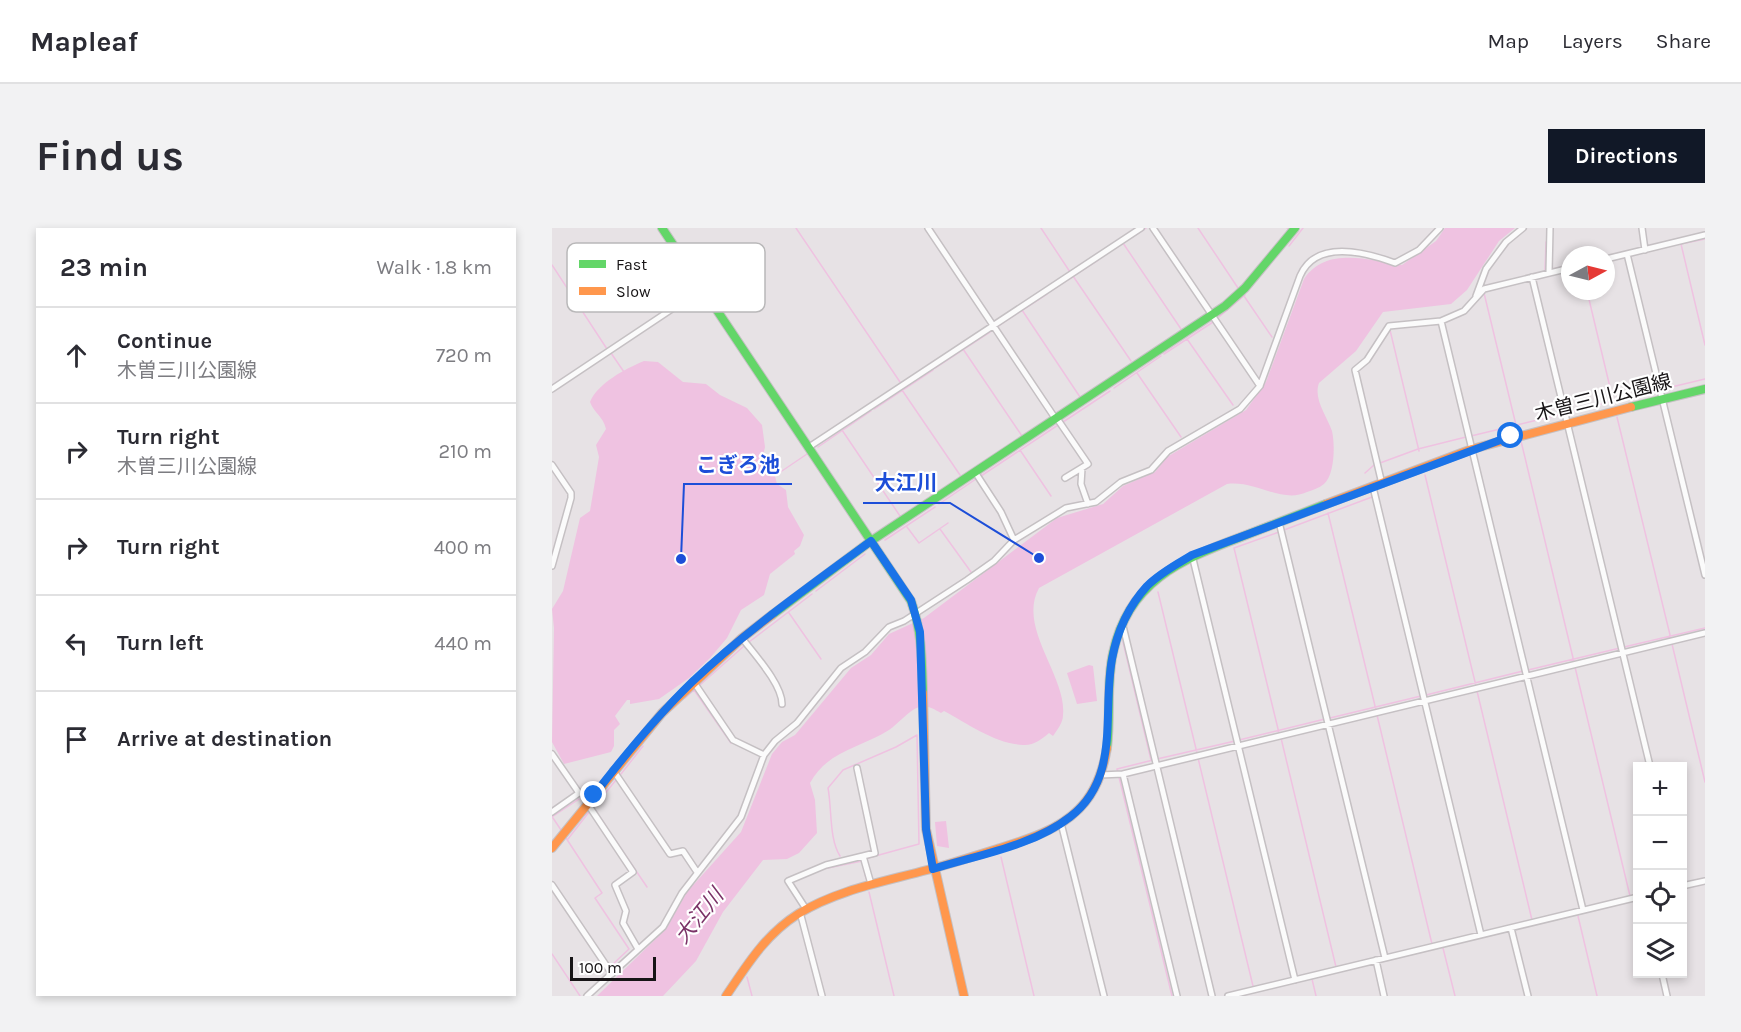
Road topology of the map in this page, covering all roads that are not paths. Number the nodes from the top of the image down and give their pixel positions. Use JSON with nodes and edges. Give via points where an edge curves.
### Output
{"nodes":[{"id":1,"x":662,"y":228,"type":"edge"},
{"id":2,"x":928,"y":228,"type":"edge"},
{"id":3,"x":1140,"y":228,"type":"edge"},
{"id":4,"x":1153,"y":228,"type":"edge"},
{"id":5,"x":1295,"y":228,"type":"edge"},
{"id":6,"x":1440,"y":228,"type":"edge"},
{"id":7,"x":1523,"y":228,"type":"edge"},
{"id":8,"x":1550,"y":228,"type":"edge"},
{"id":9,"x":1642,"y":228,"type":"edge"},
{"id":10,"x":1705,"y":235,"type":"edge"},
{"id":11,"x":672,"y":243,"type":"edge"},
{"id":12,"x":1645,"y":250,"type":"junction"},
{"id":13,"x":1627,"y":254,"type":"junction"},
{"id":14,"x":1615,"y":257,"type":"edge"},
{"id":15,"x":1561,"y":270,"type":"edge"},
{"id":16,"x":1549,"y":273,"type":"junction"},
{"id":17,"x":1532,"y":277,"type":"junction"},
{"id":18,"x":1475,"y":301,"type":"junction"},
{"id":19,"x":668,"y":312,"type":"edge"},
{"id":20,"x":718,"y":312,"type":"edge"},
{"id":21,"x":1211,"y":315,"type":"junction"},
{"id":22,"x":1441,"y":321,"type":"junction"},
{"id":23,"x":993,"y":326,"type":"junction"},
{"id":24,"x":1260,"y":386,"type":"junction"},
{"id":25,"x":552,"y":389,"type":"edge"},
{"id":26,"x":1705,"y":389,"type":"edge"},
{"id":27,"x":1662,"y":399,"type":"junction"},
{"id":28,"x":1055,"y":417,"type":"junction"},
{"id":29,"x":1568,"y":422,"type":"junction"},
{"id":30,"x":809,"y":447,"type":"junction"},
{"id":31,"x":1472,"y":449,"type":"junction"},
{"id":32,"x":552,"y":465,"type":"edge"},
{"id":33,"x":1082,"y":468,"type":"junction"},
{"id":34,"x":975,"y":472,"type":"junction"},
{"id":35,"x":1065,"y":478,"type":"dead end"},
{"id":36,"x":1382,"y":484,"type":"junction"},
{"id":37,"x":1373,"y":487,"type":"junction"},
{"id":38,"x":1088,"y":504,"type":"junction"},
{"id":39,"x":1279,"y":522,"type":"junction"},
{"id":40,"x":1014,"y":540,"type":"junction"},
{"id":41,"x":871,"y":541,"type":"junction"},
{"id":42,"x":1192,"y":555,"type":"junction"},
{"id":43,"x":552,"y":566,"type":"edge"},
{"id":44,"x":1705,"y":575,"type":"edge"},
{"id":45,"x":917,"y":616,"type":"junction"},
{"id":46,"x":1122,"y":625,"type":"junction"},
{"id":47,"x":1705,"y":633,"type":"edge"},
{"id":48,"x":742,"y":638,"type":"junction"},
{"id":49,"x":1622,"y":649,"type":"junction"},
{"id":50,"x":1526,"y":673,"type":"junction"},
{"id":51,"x":693,"y":681,"type":"junction"},
{"id":52,"x":1425,"y":697,"type":"junction"},
{"id":53,"x":782,"y":704,"type":"dead end"},
{"id":54,"x":1327,"y":721,"type":"junction"},
{"id":55,"x":1238,"y":742,"type":"junction"},
{"id":56,"x":552,"y":754,"type":"edge"},
{"id":57,"x":764,"y":755,"type":"junction"},
{"id":58,"x":1156,"y":762,"type":"junction"},
{"id":59,"x":1649,"y":762,"type":"edge"},
{"id":60,"x":857,"y":768,"type":"dead end"},
{"id":61,"x":613,"y":770,"type":"junction"},
{"id":62,"x":1123,"y":774,"type":"junction"},
{"id":63,"x":1100,"y":775,"type":"junction"},
{"id":64,"x":579,"y":794,"type":"junction"},
{"id":65,"x":594,"y":795,"type":"junction"},
{"id":66,"x":588,"y":803,"type":"junction"},
{"id":67,"x":552,"y":812,"type":"edge"},
{"id":68,"x":1061,"y":823,"type":"junction"},
{"id":69,"x":552,"y":848,"type":"edge"},
{"id":70,"x":863,"y":856,"type":"junction"},
{"id":71,"x":933,"y":869,"type":"junction"},
{"id":72,"x":697,"y":872,"type":"junction"},
{"id":73,"x":1705,"y":881,"type":"edge"},
{"id":74,"x":871,"y":884,"type":"junction"},
{"id":75,"x":552,"y":885,"type":"edge"},
{"id":76,"x":1687,"y":885,"type":"edge"},
{"id":77,"x":1633,"y":898,"type":"edge"},
{"id":78,"x":1583,"y":910,"type":"junction"},
{"id":79,"x":803,"y":911,"type":"junction"},
{"id":80,"x":1511,"y":928,"type":"junction"},
{"id":81,"x":1481,"y":935,"type":"junction"},
{"id":82,"x":638,"y":949,"type":"junction"},
{"id":83,"x":1384,"y":958,"type":"junction"},
{"id":84,"x":1376,"y":960,"type":"junction"},
{"id":85,"x":612,"y":974,"type":"junction"},
{"id":86,"x":1663,"y":978,"type":"edge"},
{"id":87,"x":1295,"y":980,"type":"junction"},
{"id":88,"x":1246,"y":994,"type":"edge"},
{"id":89,"x":587,"y":996,"type":"edge"},
{"id":90,"x":726,"y":996,"type":"edge"},
{"id":91,"x":822,"y":996,"type":"edge"},
{"id":92,"x":964,"y":996,"type":"edge"},
{"id":93,"x":1104,"y":996,"type":"edge"},
{"id":94,"x":1177,"y":996,"type":"edge"},
{"id":95,"x":1212,"y":996,"type":"edge"},
{"id":96,"x":1228,"y":996,"type":"edge"},
{"id":97,"x":1384,"y":996,"type":"edge"},
{"id":98,"x":1528,"y":996,"type":"edge"},
{"id":99,"x":1667,"y":996,"type":"edge"}],
"edges":[{"from":1,"to":11,"type":"street"},
{"from":2,"to":23,"type":"street"},
{"from":3,"to":23,"type":"street"},
{"from":4,"to":21,"type":"street"},
{"from":5,"to":21,"type":"street","via":[[1245,288]]},
{"from":6,"to":24,"type":"street","via":[[1419,250],[1395,263],[1346,251],[1328,253],[1304,266]]},
{"from":7,"to":18,"type":"street","via":[[1506,242],[1486,269]]},
{"from":8,"to":16,"type":"street"},
{"from":9,"to":12,"type":"street"},
{"from":10,"to":12,"type":"street"},
{"from":12,"to":13,"type":"street"},
{"from":13,"to":14,"type":"street"},
{"from":13,"to":27,"type":"street"},
{"from":15,"to":16,"type":"street"},
{"from":16,"to":17,"type":"street"},
{"from":17,"to":18,"type":"street","via":[[1484,289]]},
{"from":17,"to":29,"type":"street"},
{"from":18,"to":22,"type":"street","via":[[1464,311]]},
{"from":19,"to":25,"type":"street"},
{"from":20,"to":30,"type":"street"},
{"from":21,"to":24,"type":"street"},
{"from":21,"to":28,"type":"street"},
{"from":22,"to":31,"type":"street"},
{"from":22,"to":36,"type":"street","via":[[1389,326],[1367,360],[1355,370]]},
{"from":23,"to":28,"type":"street"},
{"from":23,"to":30,"type":"street"},
{"from":24,"to":38,"type":"street","via":[[1240,409],[1168,451],[1151,470],[1121,482],[1106,496]]},
{"from":26,"to":27,"type":"street","name":"木曽三川公園線"},
{"from":27,"to":29,"type":"street","name":"木曽三川公園線"},
{"from":27,"to":44,"type":"street"},
{"from":28,"to":33,"type":"street","via":[[1088,464]]},
{"from":28,"to":34,"type":"street"},
{"from":29,"to":31,"type":"street","name":"木曽三川公園線"},
{"from":29,"to":49,"type":"street"},
{"from":30,"to":41,"type":"street"},
{"from":31,"to":36,"type":"street","name":"木曽三川公園線"},
{"from":31,"to":50,"type":"street"},
{"from":32,"to":43,"type":"street","via":[[571,498]]},
{"from":33,"to":35,"type":"street"},
{"from":33,"to":38,"type":"street","via":[[1081,484]]},
{"from":34,"to":40,"type":"street"},
{"from":34,"to":41,"type":"street"},
{"from":36,"to":37,"type":"street","name":"木曽三川公園線"},
{"from":37,"to":39,"type":"street","name":"木曽三川公園線"},
{"from":37,"to":52,"type":"street"},
{"from":38,"to":40,"type":"street","via":[[1066,508]]},
{"from":39,"to":42,"type":"street","name":"木曽三川公園線"},
{"from":39,"to":54,"type":"street"},
{"from":40,"to":45,"type":"street","via":[[994,561]]},
{"from":41,"to":45,"type":"street","via":[[906,592]]},
{"from":41,"to":48,"type":"street"},
{"from":42,"to":46,"type":"street","name":"木曽三川公園線","via":[[1149,585]]},
{"from":42,"to":55,"type":"street"},
{"from":45,"to":57,"type":"street","via":[[889,627],[865,652],[841,668],[797,723]]},
{"from":45,"to":71,"type":"street","via":[[922,651],[926,829]]},
{"from":46,"to":58,"type":"street"},
{"from":46,"to":63,"type":"street","name":"木曽三川公園線","via":[[1111,662],[1108,732]]},
{"from":47,"to":49,"type":"street"},
{"from":48,"to":51,"type":"street"},
{"from":48,"to":53,"type":"street","via":[[782,696]]},
{"from":49,"to":50,"type":"street"},
{"from":49,"to":59,"type":"street"},
{"from":50,"to":52,"type":"street"},
{"from":50,"to":78,"type":"street"},
{"from":51,"to":57,"type":"street","via":[[733,740]]},
{"from":51,"to":61,"type":"street"},
{"from":52,"to":54,"type":"street"},
{"from":52,"to":81,"type":"street"},
{"from":54,"to":55,"type":"street"},
{"from":54,"to":83,"type":"street"},
{"from":55,"to":58,"type":"street"},
{"from":55,"to":87,"type":"street"},
{"from":56,"to":64,"type":"street"},
{"from":57,"to":72,"type":"street","via":[[741,817]]},
{"from":58,"to":62,"type":"street"},
{"from":58,"to":95,"type":"street"},
{"from":60,"to":70,"type":"street","via":[[875,853]]},
{"from":61,"to":65,"type":"street"},
{"from":61,"to":72,"type":"street","via":[[670,854],[683,851]]},
{"from":62,"to":63,"type":"street"},
{"from":62,"to":94,"type":"street"},
{"from":63,"to":68,"type":"street","name":"木曽三川公園線","via":[[1081,808]]},
{"from":64,"to":65,"type":"street"},
{"from":64,"to":67,"type":"street"},
{"from":65,"to":66,"type":"street"},
{"from":66,"to":69,"type":"street"},
{"from":66,"to":82,"type":"street","via":[[633,872],[615,885],[626,911],[623,923]]},
{"from":68,"to":71,"type":"street","name":"木曽三川公園線","via":[[1012,844]]},
{"from":68,"to":93,"type":"street"},
{"from":70,"to":74,"type":"street"},
{"from":70,"to":79,"type":"street","via":[[826,865],[788,881]]},
{"from":71,"to":74,"type":"street","name":"木曽三川公園線"},
{"from":71,"to":92,"type":"street"},
{"from":72,"to":82,"type":"street","via":[[663,927]]},
{"from":73,"to":76,"type":"street"},
{"from":74,"to":79,"type":"street","name":"木曽三川公園線","via":[[830,897]]},
{"from":75,"to":85,"type":"street"},
{"from":77,"to":78,"type":"street"},
{"from":78,"to":80,"type":"street"},
{"from":79,"to":90,"type":"street","name":"木曽三川公園線","via":[[766,940]]},
{"from":79,"to":91,"type":"street"},
{"from":80,"to":81,"type":"street"},
{"from":80,"to":98,"type":"street"},
{"from":81,"to":83,"type":"street"},
{"from":82,"to":85,"type":"street"},
{"from":83,"to":84,"type":"street"},
{"from":84,"to":87,"type":"street"},
{"from":84,"to":97,"type":"street"},
{"from":85,"to":89,"type":"street"},
{"from":86,"to":99,"type":"street"},
{"from":87,"to":88,"type":"street"},
{"from":88,"to":96,"type":"street"}]}
